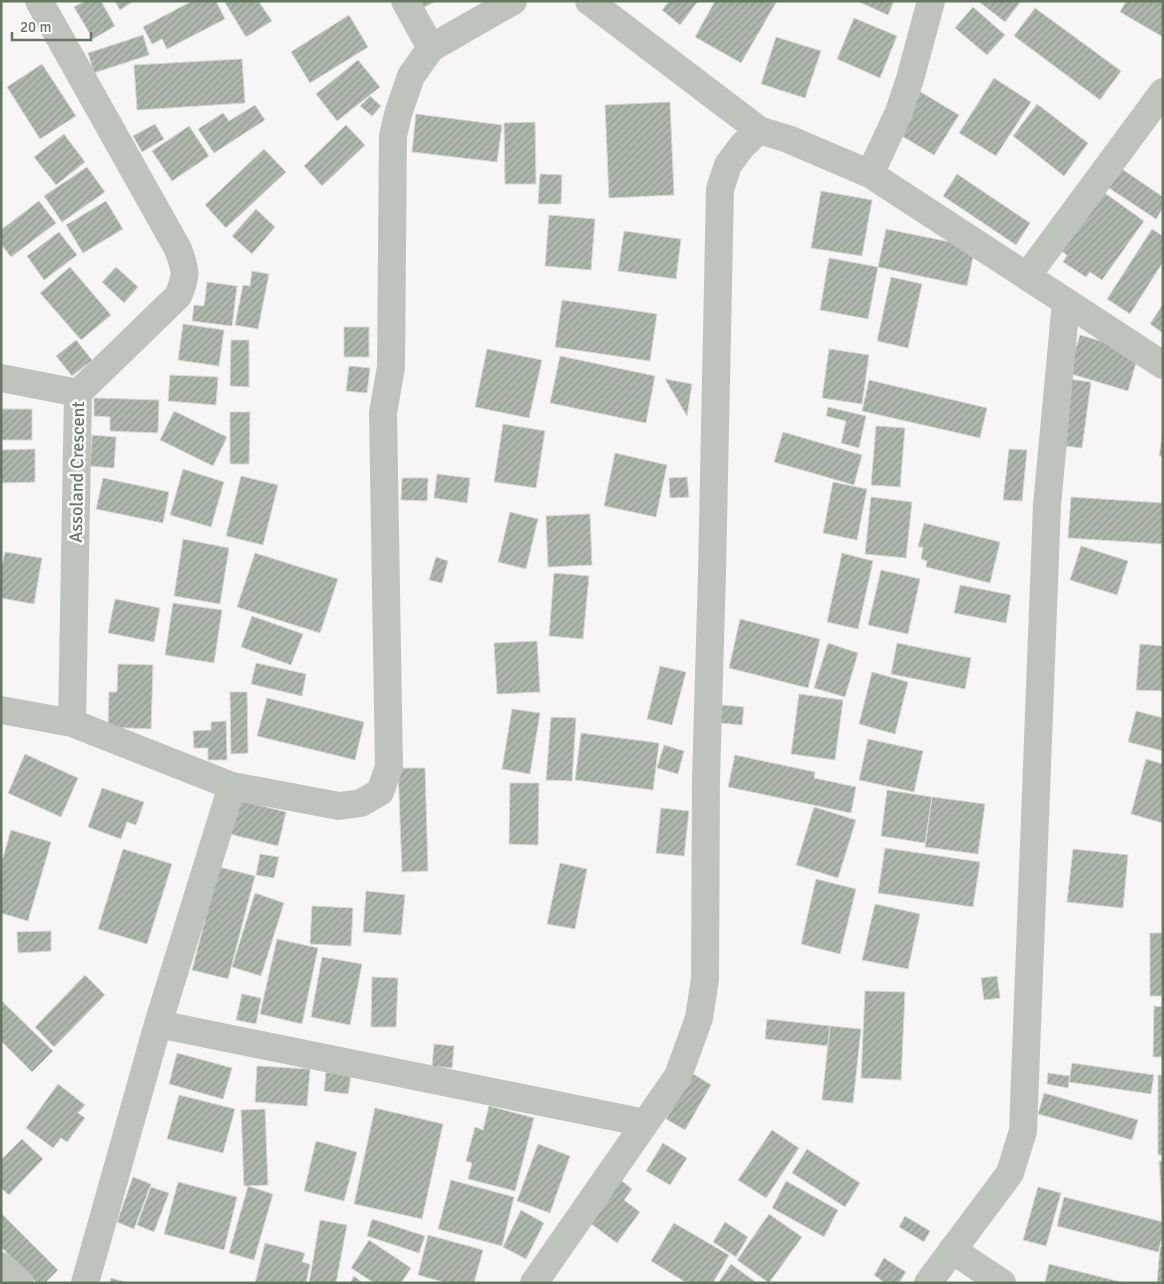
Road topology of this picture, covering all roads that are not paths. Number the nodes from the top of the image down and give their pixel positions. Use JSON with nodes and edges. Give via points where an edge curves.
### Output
{"nodes":[{"id":1,"x":39,"y":1,"type":"edge"},
{"id":2,"x":405,"y":1,"type":"edge"},
{"id":3,"x":513,"y":1,"type":"edge"},
{"id":4,"x":589,"y":1,"type":"edge"},
{"id":5,"x":931,"y":1,"type":"edge"},
{"id":6,"x":431,"y":48,"type":"junction"},
{"id":7,"x":1163,"y":92,"type":"edge"},
{"id":8,"x":760,"y":130,"type":"junction"},
{"id":9,"x":870,"y":174,"type":"junction"},
{"id":10,"x":1027,"y":276,"type":"junction"},
{"id":11,"x":1066,"y":302,"type":"junction"},
{"id":12,"x":1163,"y":365,"type":"edge"},
{"id":13,"x":1,"y":378,"type":"edge"},
{"id":14,"x":78,"y":393,"type":"junction"},
{"id":15,"x":1,"y":710,"type":"edge"},
{"id":16,"x":72,"y":724,"type":"junction"},
{"id":17,"x":232,"y":786,"type":"junction"},
{"id":18,"x":158,"y":1024,"type":"junction"},
{"id":19,"x":645,"y":1123,"type":"junction"},
{"id":20,"x":952,"y":1250,"type":"junction"},
{"id":21,"x":1,"y":1266,"type":"edge"},
{"id":22,"x":20,"y":1283,"type":"edge"},
{"id":23,"x":85,"y":1283,"type":"edge"},
{"id":24,"x":534,"y":1283,"type":"edge"},
{"id":25,"x":928,"y":1283,"type":"edge"},
{"id":26,"x":1002,"y":1283,"type":"edge"}],
"edges":[{"from":1,"to":14,"type":"street","name":"Assoland Crescent","via":[[178,249],[185,268],[184,283],[178,296]]},
{"from":2,"to":6,"type":"street"},
{"from":3,"to":6,"type":"street"},
{"from":4,"to":8,"type":"street"},
{"from":5,"to":9,"type":"street","via":[[899,112]]},
{"from":6,"to":17,"type":"street","via":[[411,76],[393,136],[391,367],[383,412],[389,767],[380,792],[361,803],[339,806]]},
{"from":7,"to":10,"type":"street"},
{"from":8,"to":9,"type":"street"},
{"from":8,"to":19,"type":"street","via":[[728,165],[720,189],[706,780],[705,979],[699,1018],[678,1076]]},
{"from":9,"to":10,"type":"street"},
{"from":10,"to":11,"type":"street"},
{"from":11,"to":12,"type":"street"},
{"from":11,"to":20,"type":"street","via":[[1046,505],[1023,1131],[1010,1173]]},
{"from":13,"to":14,"type":"street"},
{"from":14,"to":16,"type":"street","name":"Assoland Crescent"},
{"from":15,"to":16,"type":"street"},
{"from":16,"to":17,"type":"street"},
{"from":17,"to":18,"type":"street"},
{"from":18,"to":19,"type":"street"},
{"from":18,"to":23,"type":"street"},
{"from":19,"to":24,"type":"street"},
{"from":20,"to":25,"type":"street"},
{"from":20,"to":26,"type":"street"},
{"from":21,"to":22,"type":"street"}]}
